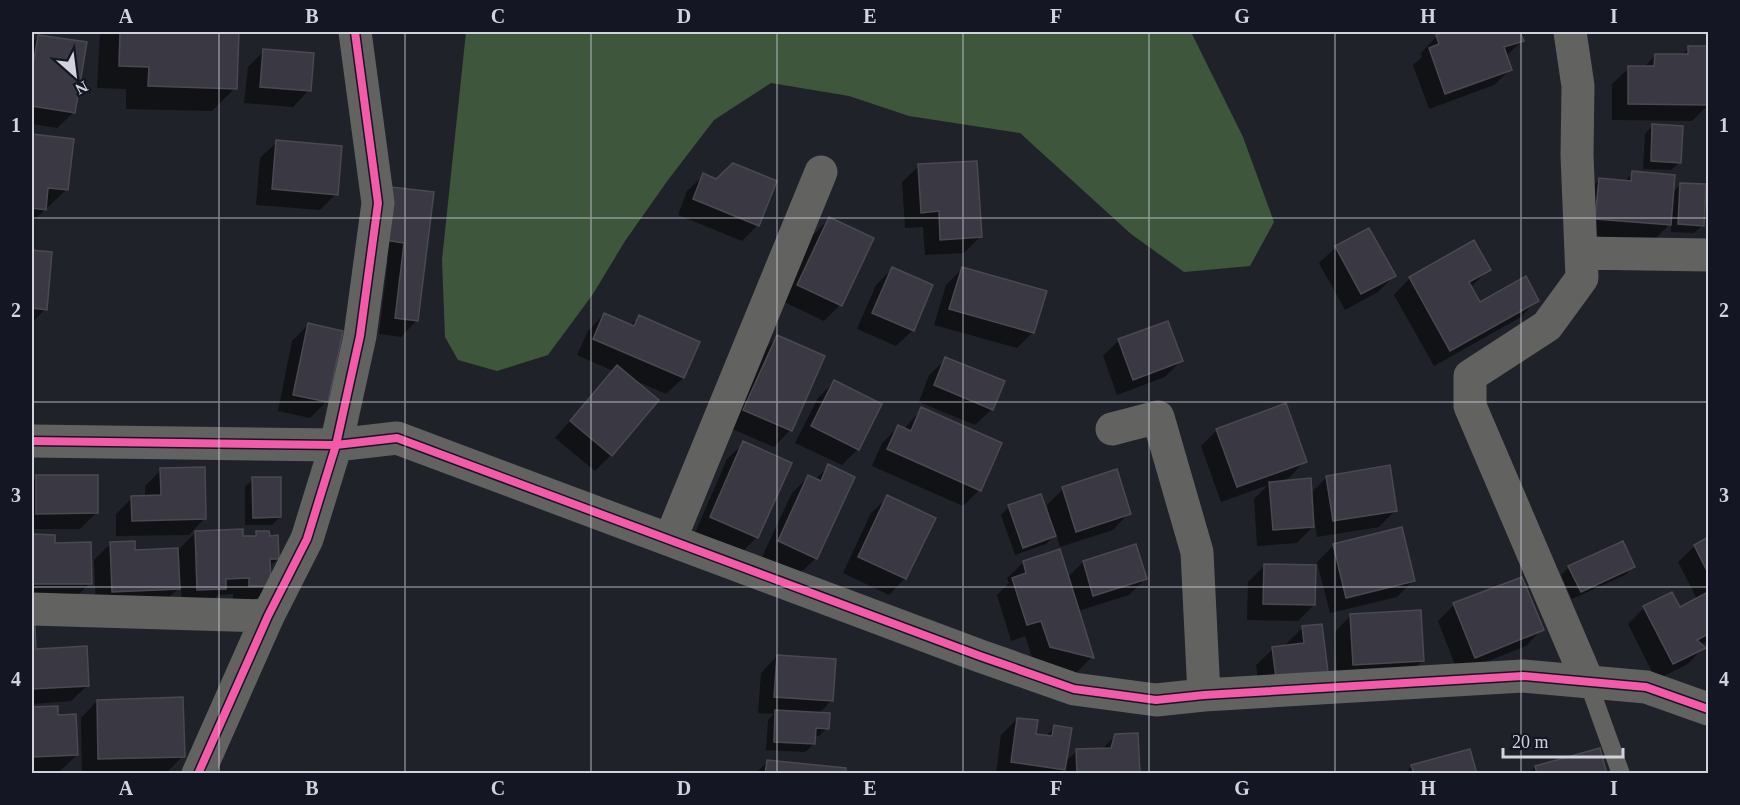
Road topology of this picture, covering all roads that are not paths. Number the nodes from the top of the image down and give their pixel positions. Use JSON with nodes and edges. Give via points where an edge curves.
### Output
{"nodes":[{"id":1,"x":356,"y":32,"type":"edge"},
{"id":2,"x":1570,"y":32,"type":"edge"},
{"id":3,"x":821,"y":172,"type":"dead end"},
{"id":4,"x":1581,"y":253,"type":"junction"},
{"id":5,"x":1708,"y":255,"type":"edge"},
{"id":6,"x":1112,"y":429,"type":"dead end"},
{"id":7,"x":32,"y":441,"type":"edge"},
{"id":8,"x":336,"y":445,"type":"junction"},
{"id":9,"x":670,"y":540,"type":"junction"},
{"id":10,"x":32,"y":609,"type":"edge"},
{"id":11,"x":268,"y":616,"type":"junction"},
{"id":12,"x":1588,"y":682,"type":"junction"},
{"id":13,"x":1204,"y":695,"type":"junction"},
{"id":14,"x":1708,"y":710,"type":"edge"},
{"id":15,"x":198,"y":774,"type":"edge"},
{"id":16,"x":1621,"y":774,"type":"edge"}],
"edges":[{"from":1,"to":8,"type":"street","via":[[378,202],[360,336]]},
{"from":2,"to":4,"type":"street","via":[[1578,86]]},
{"from":3,"to":9,"type":"street"},
{"from":4,"to":5,"type":"street"},
{"from":4,"to":12,"type":"street","via":[[1582,278],[1547,326],[1470,376],[1470,406]]},
{"from":6,"to":13,"type":"street","via":[[1158,417],[1197,552]]},
{"from":7,"to":8,"type":"street"},
{"from":8,"to":9,"type":"street","via":[[397,438]]},
{"from":8,"to":11,"type":"street","via":[[307,539]]},
{"from":9,"to":13,"type":"street","via":[[1074,689],[1156,700]]},
{"from":10,"to":11,"type":"street"},
{"from":11,"to":15,"type":"street"},
{"from":12,"to":13,"type":"street","via":[[1523,676]]},
{"from":12,"to":14,"type":"street","via":[[1646,687]]},
{"from":12,"to":16,"type":"lane"}]}
